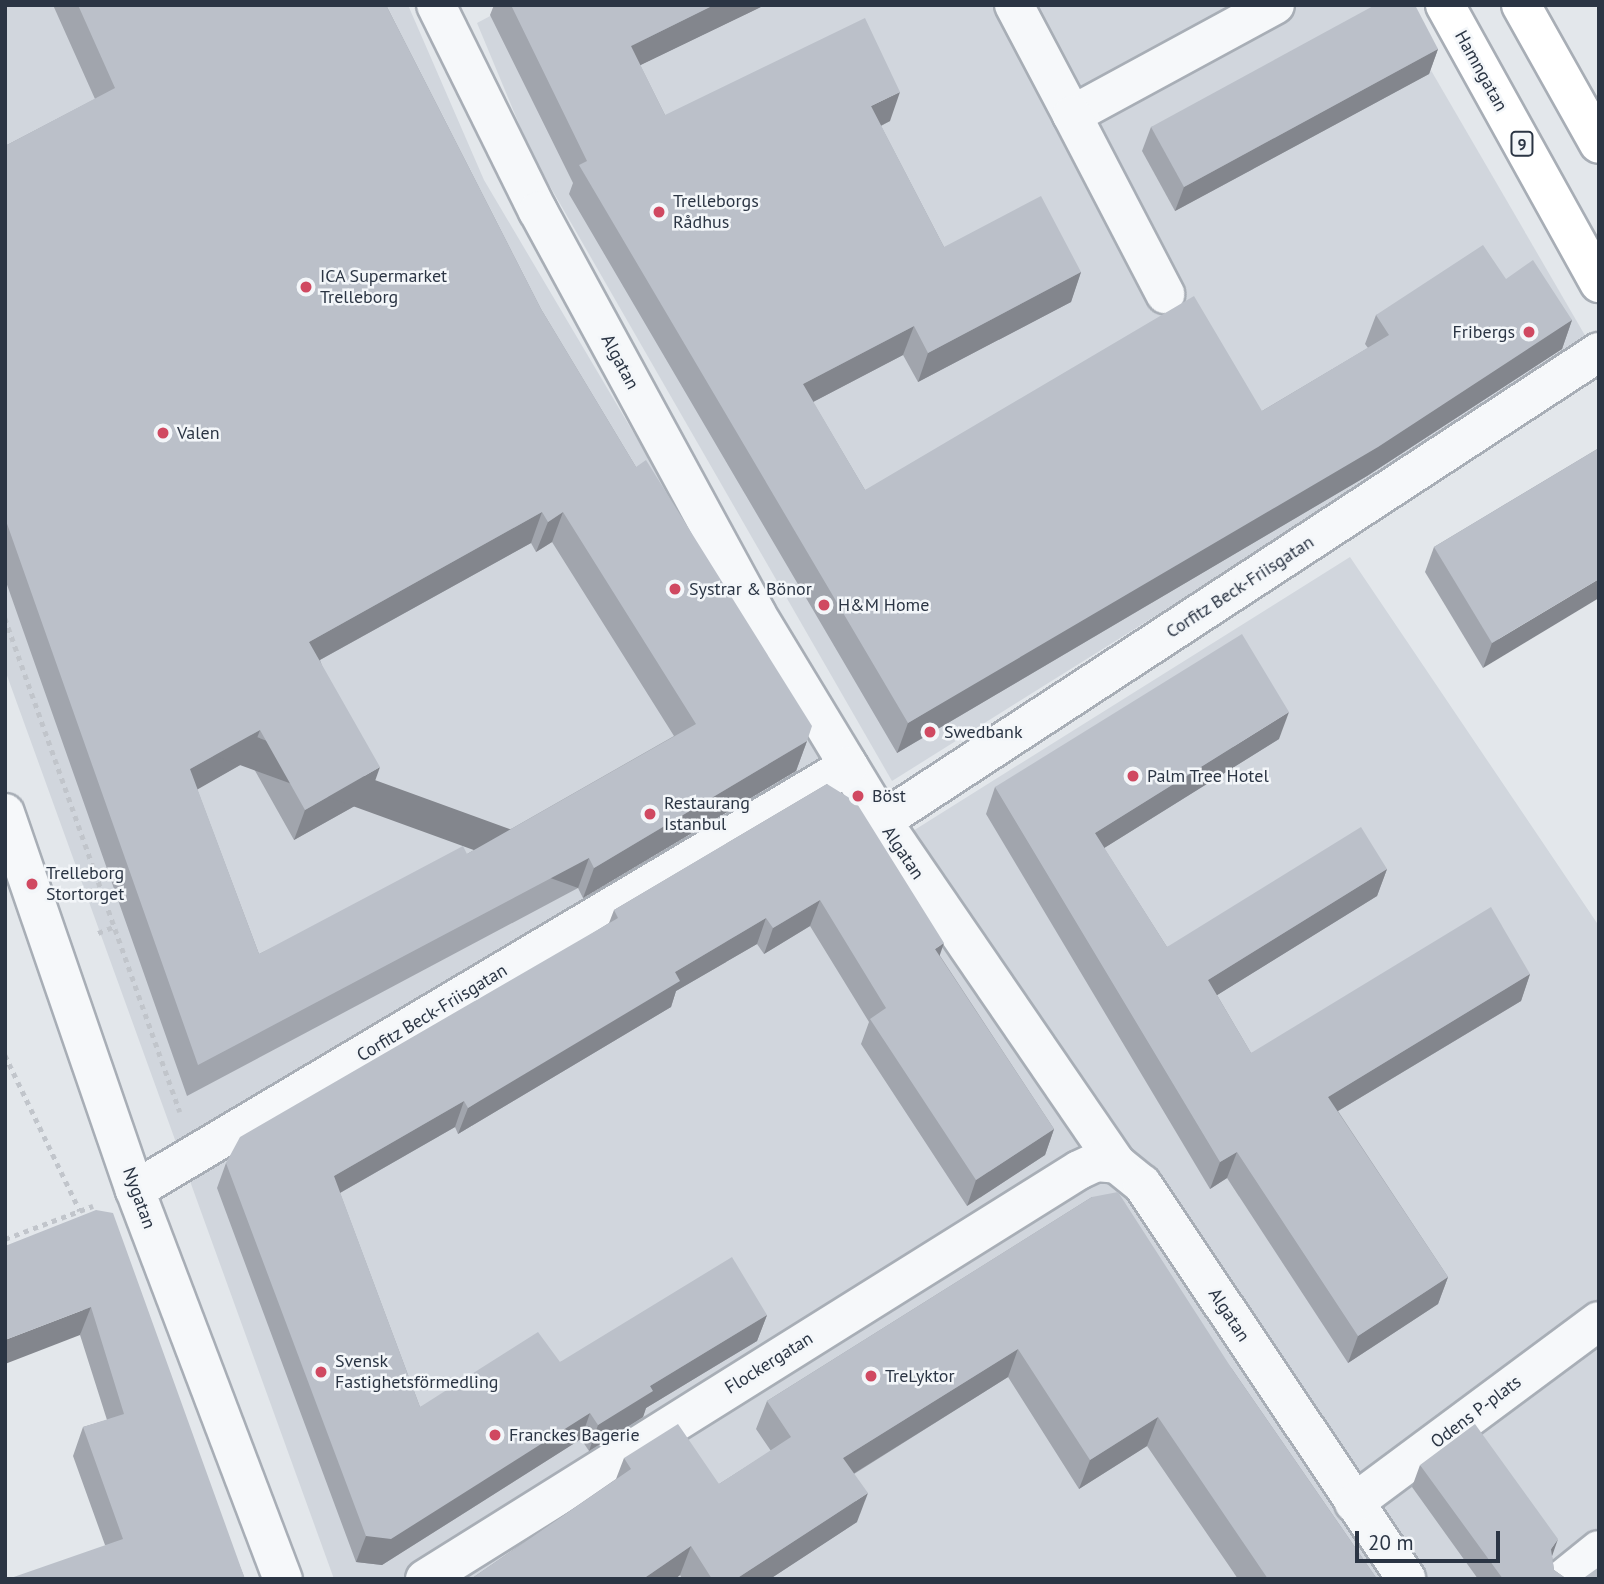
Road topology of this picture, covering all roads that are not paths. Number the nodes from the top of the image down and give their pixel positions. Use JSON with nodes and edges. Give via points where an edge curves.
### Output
{"nodes":[{"id":1,"x":436,"y":5,"type":"edge"},
{"id":2,"x":1014,"y":5,"type":"edge"},
{"id":3,"x":1275,"y":5,"type":"edge"},
{"id":4,"x":1445,"y":5,"type":"edge"},
{"id":5,"x":1521,"y":5,"type":"edge"},
{"id":6,"x":1072,"y":115,"type":"junction"},
{"id":7,"x":1599,"y":144,"type":"edge"},
{"id":8,"x":1599,"y":283,"type":"edge"},
{"id":9,"x":1165,"y":294,"type":"dead end"},
{"id":10,"x":1599,"y":352,"type":"edge"},
{"id":11,"x":848,"y":766,"type":"junction"},
{"id":12,"x":5,"y":813,"type":"edge"},
{"id":13,"x":881,"y":821,"type":"junction"},
{"id":14,"x":1117,"y":1164,"type":"junction"},
{"id":15,"x":135,"y":1190,"type":"junction"},
{"id":16,"x":1599,"y":1321,"type":"edge"},
{"id":17,"x":1354,"y":1503,"type":"junction"},
{"id":18,"x":1599,"y":1550,"type":"edge"},
{"id":19,"x":283,"y":1579,"type":"edge"},
{"id":20,"x":425,"y":1579,"type":"edge"},
{"id":21,"x":1406,"y":1579,"type":"edge"},
{"id":22,"x":1563,"y":1579,"type":"edge"}],
"edges":[{"from":1,"to":11,"type":"street","name":"Algatan","via":[[538,211],[749,601]]},
{"from":2,"to":6,"type":"street"},
{"from":3,"to":6,"type":"street"},
{"from":4,"to":8,"type":"main road","name":"Hamngatan","number":"9"},
{"from":5,"to":7,"type":"main road"},
{"from":6,"to":9,"type":"street"},
{"from":10,"to":13,"type":"street","name":"Corfitz Beck-Friisgatan"},
{"from":11,"to":13,"type":"street","name":"Algatan"},
{"from":11,"to":15,"type":"street","name":"Corfitz Beck-Friisgatan"},
{"from":12,"to":15,"type":"street","name":"Nygatan"},
{"from":13,"to":14,"type":"street","name":"Algatan"},
{"from":14,"to":17,"type":"street","name":"Algatan","via":[[1142,1184]]},
{"from":14,"to":20,"type":"street","name":"Flockergatan","via":[[1096,1162],[1079,1170]]},
{"from":15,"to":19,"type":"street","name":"Nygatan"},
{"from":16,"to":17,"type":"street","name":"Odens P-plats"},
{"from":17,"to":21,"type":"street","name":"Algatan"},
{"from":18,"to":22,"type":"street"}]}
